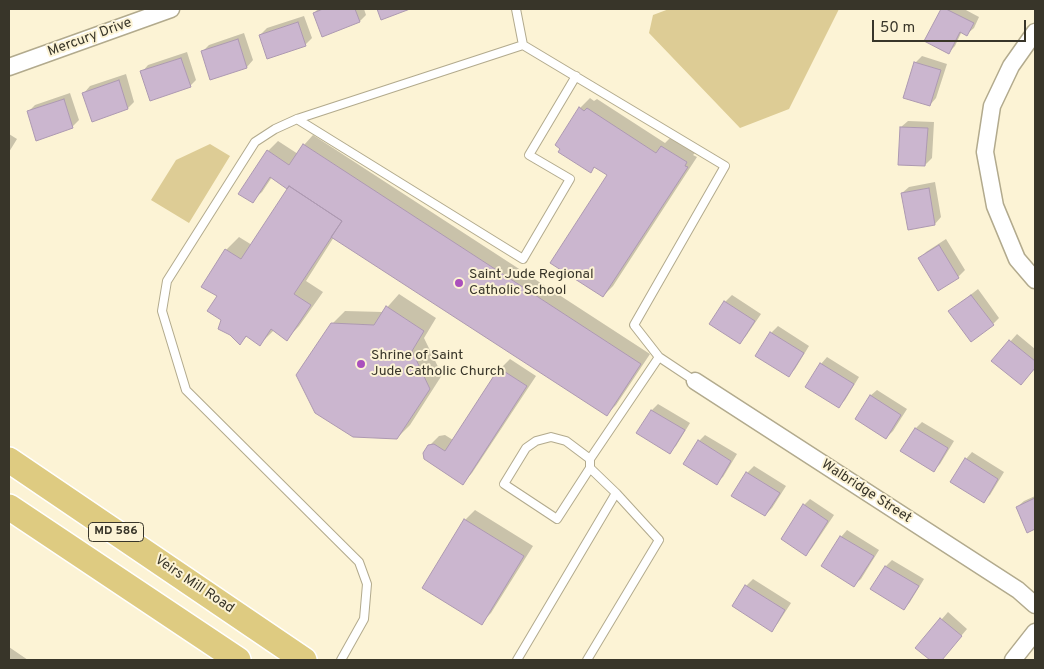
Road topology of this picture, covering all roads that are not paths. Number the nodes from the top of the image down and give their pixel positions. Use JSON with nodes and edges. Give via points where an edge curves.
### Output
{"nodes":[{"id":1,"x":170,"y":9,"type":"edge"},
{"id":2,"x":516,"y":9,"type":"edge"},
{"id":3,"x":1035,"y":32,"type":"edge"},
{"id":4,"x":523,"y":45,"type":"junction"},
{"id":5,"x":9,"y":68,"type":"edge"},
{"id":6,"x":576,"y":76,"type":"junction"},
{"id":7,"x":297,"y":119,"type":"junction"},
{"id":8,"x":1035,"y":280,"type":"edge"},
{"id":9,"x":659,"y":356,"type":"junction"},
{"id":10,"x":694,"y":381,"type":"joint"},
{"id":11,"x":590,"y":459,"type":"junction"},
{"id":12,"x":9,"y":460,"type":"edge"},
{"id":13,"x":590,"y":468,"type":"junction"},
{"id":14,"x":616,"y":493,"type":"junction"},
{"id":15,"x":9,"y":507,"type":"edge"},
{"id":16,"x":1035,"y":605,"type":"edge"},
{"id":17,"x":1035,"y":632,"type":"edge"},
{"id":18,"x":238,"y":660,"type":"edge"},
{"id":19,"x":304,"y":660,"type":"edge"},
{"id":20,"x":341,"y":660,"type":"edge"},
{"id":21,"x":517,"y":660,"type":"edge"},
{"id":22,"x":587,"y":660,"type":"edge"},
{"id":23,"x":1013,"y":660,"type":"edge"}],
"edges":[{"from":1,"to":5,"type":"street","name":"Mercury Drive"},
{"from":2,"to":4,"type":"lane"},
{"from":3,"to":8,"type":"street","via":[[1011,66],[992,106],[985,152],[995,206],[1017,259]]},
{"from":4,"to":6,"type":"lane"},
{"from":4,"to":7,"type":"lane"},
{"from":6,"to":7,"type":"lane","via":[[529,155],[570,179],[522,259]]},
{"from":6,"to":9,"type":"lane","via":[[725,166],[634,325]]},
{"from":7,"to":20,"type":"lane","via":[[255,142],[167,281],[162,311],[186,390],[359,562],[367,584],[364,619]]},
{"from":9,"to":10,"type":"lane"},
{"from":9,"to":11,"type":"lane"},
{"from":10,"to":16,"type":"street","name":"Walbridge Street","via":[[1018,590]]},
{"from":11,"to":13,"type":"lane"},
{"from":11,"to":13,"type":"lane","via":[[566,441],[551,437],[536,441],[526,448],[504,484],[557,519]]},
{"from":12,"to":19,"type":"main road","name":"Veirs Mill Road","number":"MD 586"},
{"from":13,"to":14,"type":"lane"},
{"from":14,"to":21,"type":"lane"},
{"from":14,"to":22,"type":"lane","via":[[658,540]]},
{"from":15,"to":18,"type":"main road","number":"MD 586"},
{"from":17,"to":23,"type":"street"}]}
